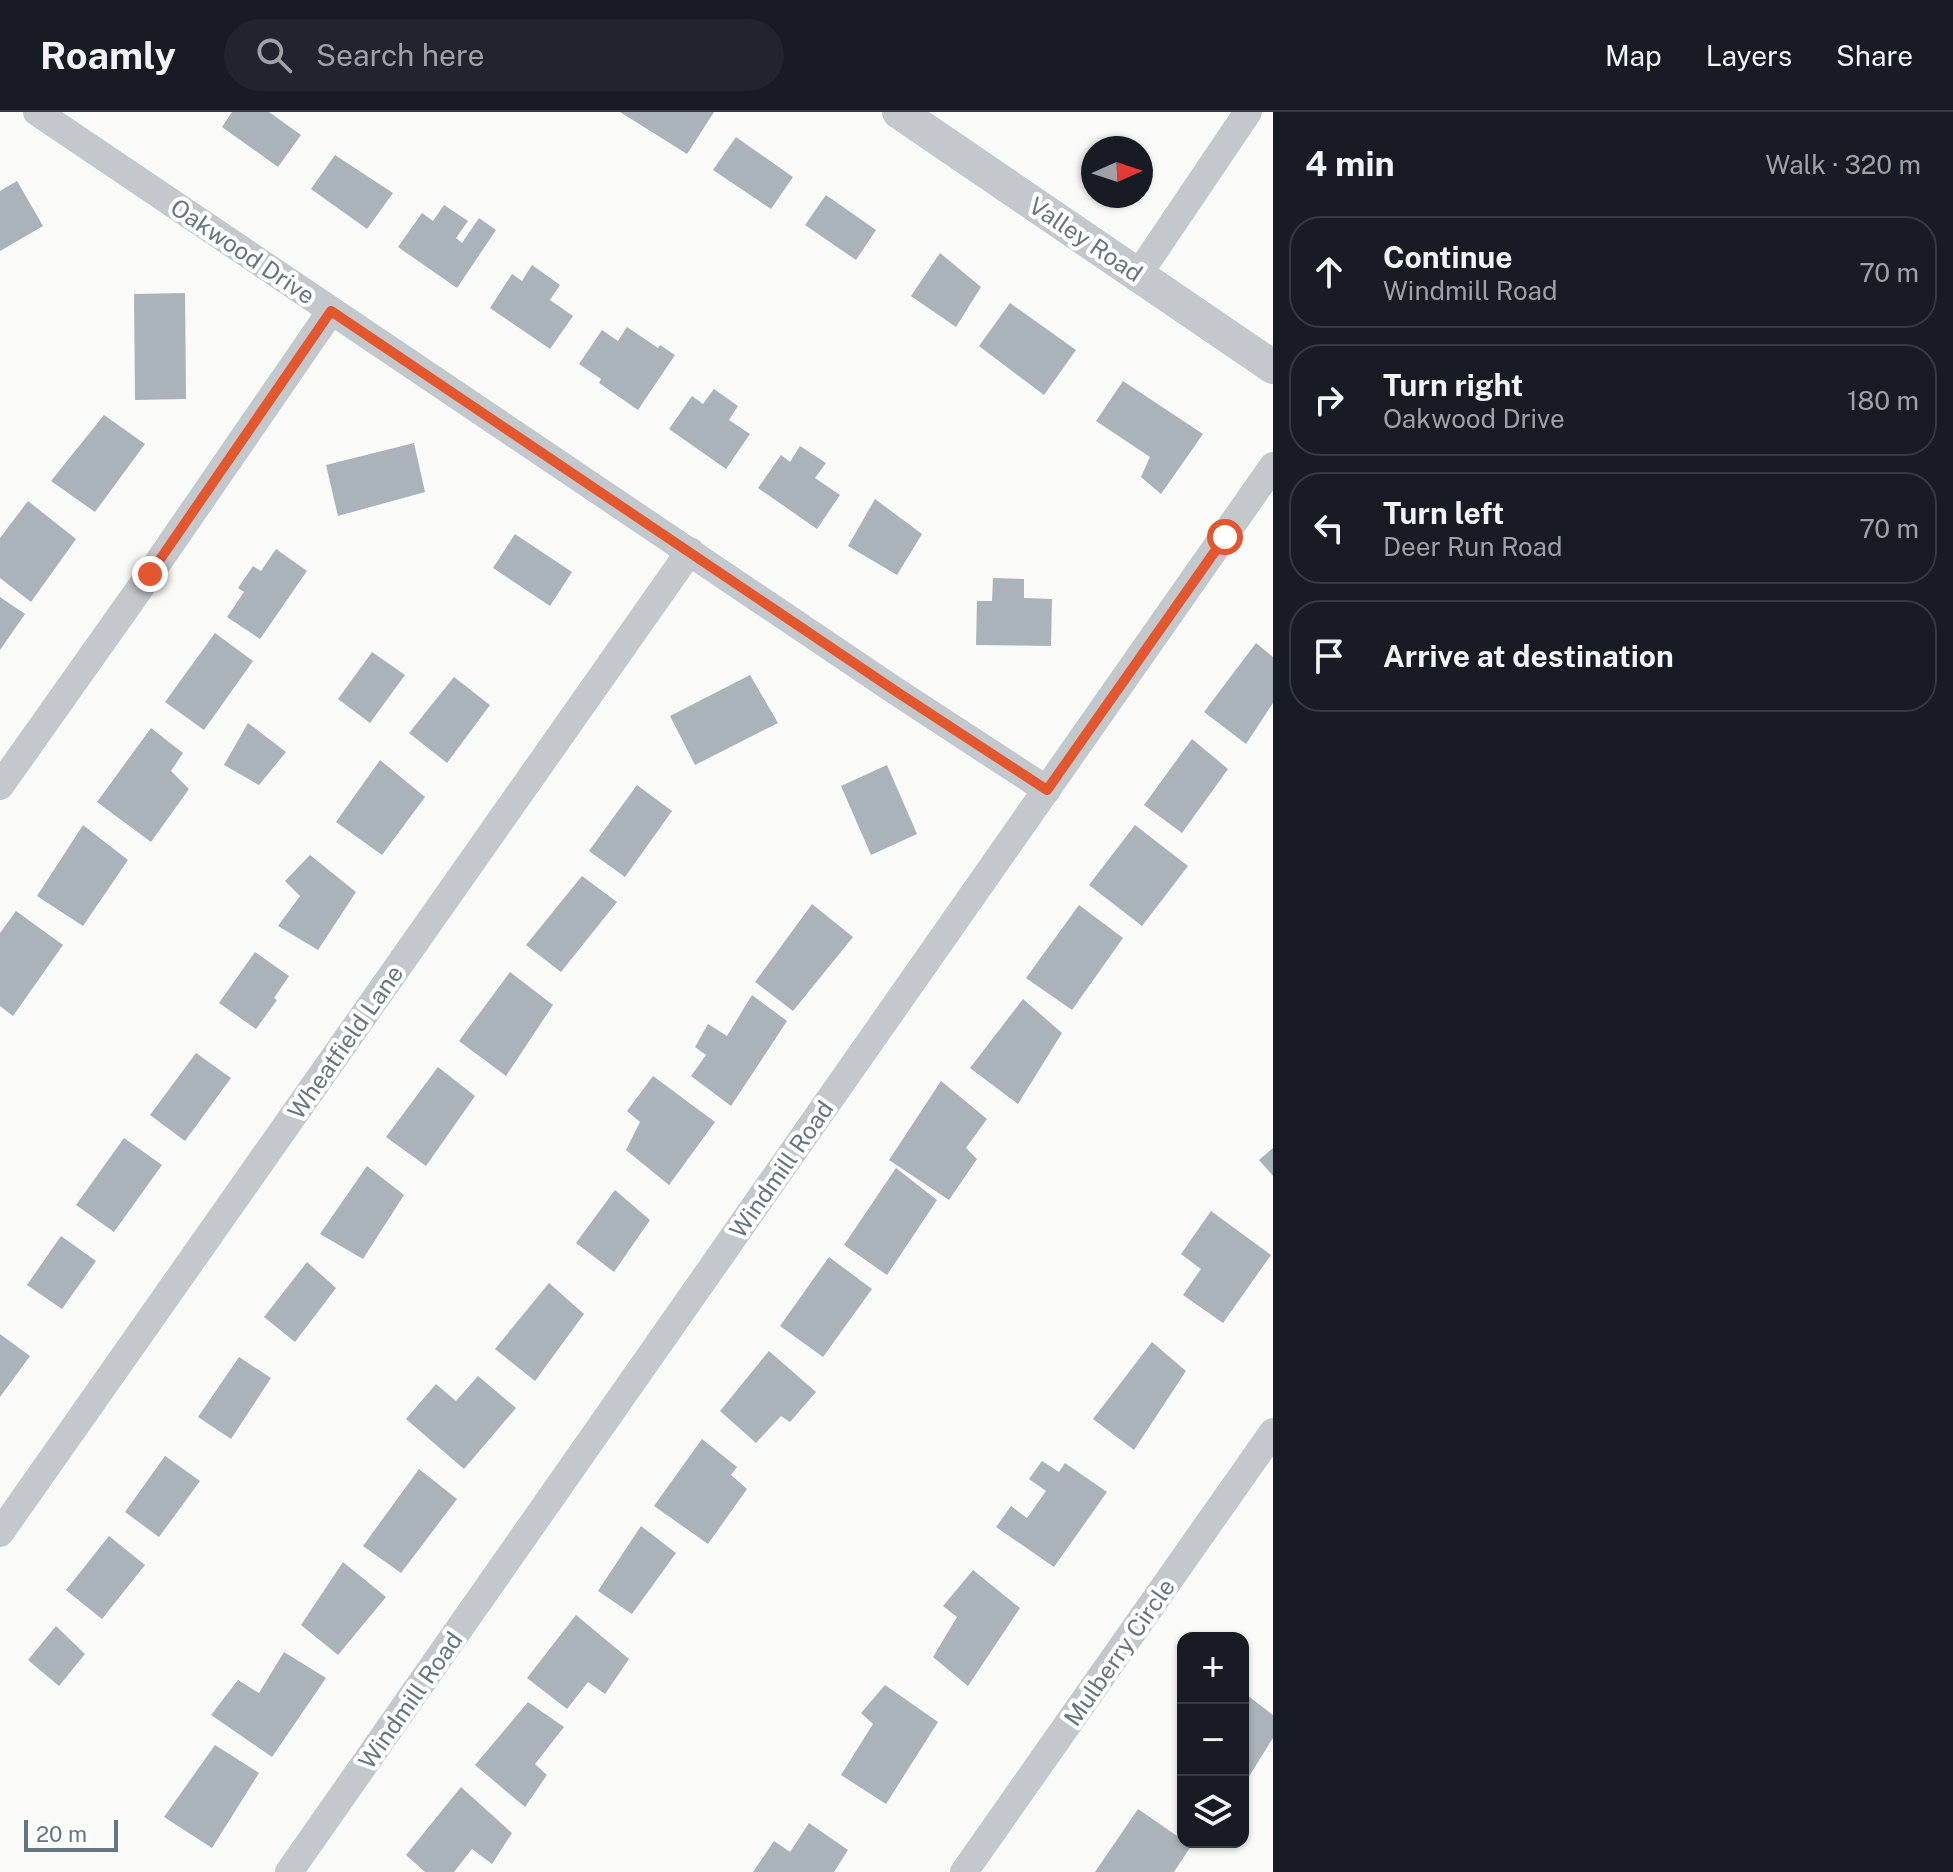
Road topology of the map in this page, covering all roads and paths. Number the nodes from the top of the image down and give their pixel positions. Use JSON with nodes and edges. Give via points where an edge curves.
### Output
{"nodes":[{"id":1,"x":37,"y":112,"type":"edge"},
{"id":2,"x":899,"y":112,"type":"edge"},
{"id":3,"x":1248,"y":112,"type":"edge"},
{"id":4,"x":1138,"y":275,"type":"junction"},
{"id":5,"x":331,"y":311,"type":"junction"},
{"id":6,"x":1273,"y":367,"type":"edge"},
{"id":7,"x":1273,"y":466,"type":"edge"},
{"id":8,"x":690,"y":551,"type":"junction"},
{"id":9,"x":0,"y":786,"type":"edge"},
{"id":10,"x":1047,"y":790,"type":"junction"},
{"id":11,"x":1273,"y":1432,"type":"edge"},
{"id":12,"x":0,"y":1533,"type":"edge"},
{"id":13,"x":289,"y":1872,"type":"edge"},
{"id":14,"x":964,"y":1872,"type":"edge"}],
"edges":[{"from":1,"to":5,"type":"street","name":"Oakwood Drive"},
{"from":2,"to":4,"type":"street","name":"Valley Road"},
{"from":3,"to":4,"type":"street"},
{"from":4,"to":6,"type":"street","name":"Valley Road"},
{"from":5,"to":8,"type":"street","name":"Oakwood Drive"},
{"from":5,"to":9,"type":"street"},
{"from":7,"to":10,"type":"street","name":"Windmill Road"},
{"from":8,"to":10,"type":"street","name":"Oakwood Drive"},
{"from":8,"to":12,"type":"street","name":"Wheatfield Lane"},
{"from":10,"to":13,"type":"street","name":"Windmill Road"},
{"from":11,"to":14,"type":"street","name":"Mulberry Circle"}]}
